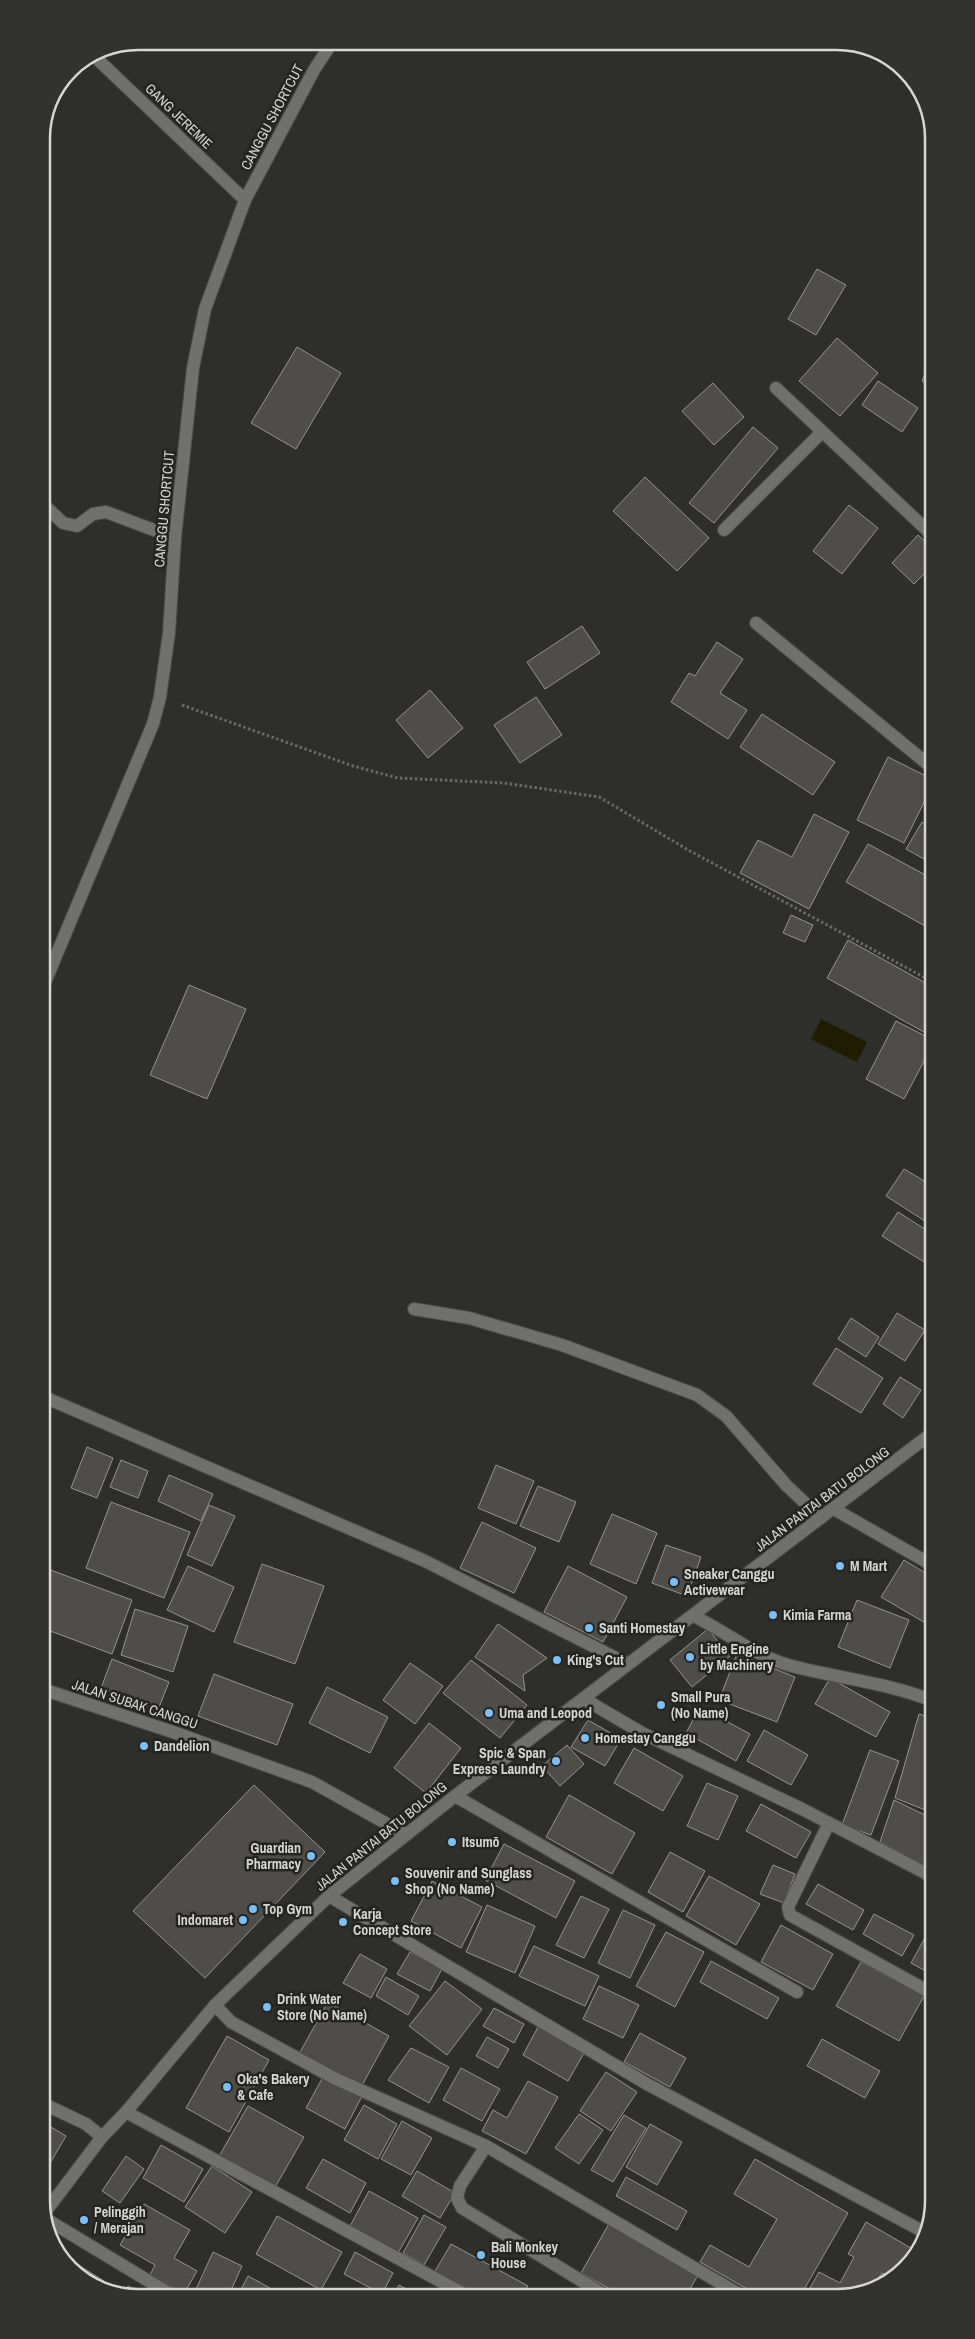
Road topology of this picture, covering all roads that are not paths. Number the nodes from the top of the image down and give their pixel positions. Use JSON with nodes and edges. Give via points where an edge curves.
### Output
{"nodes":[{"id":1,"x":327,"y":50,"type":"edge"},
{"id":2,"x":98,"y":60,"type":"edge"},
{"id":3,"x":245,"y":200,"type":"junction"},
{"id":4,"x":776,"y":388,"type":"dead end"},
{"id":5,"x":822,"y":432,"type":"junction"},
{"id":6,"x":50,"y":510,"type":"edge"},
{"id":7,"x":925,"y":528,"type":"edge"},
{"id":8,"x":724,"y":530,"type":"dead end"},
{"id":9,"x":175,"y":538,"type":"junction"},
{"id":10,"x":756,"y":623,"type":"dead end"},
{"id":11,"x":925,"y":762,"type":"edge"},
{"id":12,"x":50,"y":970,"type":"edge"},
{"id":13,"x":414,"y":1309,"type":"dead end"},
{"id":14,"x":50,"y":1400,"type":"edge"},
{"id":15,"x":925,"y":1438,"type":"edge"},
{"id":16,"x":834,"y":1509,"type":"junction"},
{"id":17,"x":821,"y":1518,"type":"junction"},
{"id":18,"x":925,"y":1562,"type":"edge"},
{"id":19,"x":694,"y":1616,"type":"junction"},
{"id":20,"x":628,"y":1664,"type":"junction"},
{"id":21,"x":50,"y":1692,"type":"edge"},
{"id":22,"x":584,"y":1699,"type":"junction"},
{"id":23,"x":925,"y":1699,"type":"edge"},
{"id":24,"x":455,"y":1796,"type":"junction"},
{"id":25,"x":829,"y":1823,"type":"junction"},
{"id":26,"x":405,"y":1834,"type":"junction"},
{"id":27,"x":925,"y":1872,"type":"edge"},
{"id":28,"x":330,"y":1896,"type":"junction"},
{"id":29,"x":925,"y":1990,"type":"edge"},
{"id":30,"x":797,"y":1992,"type":"dead end"},
{"id":31,"x":215,"y":2005,"type":"junction"},
{"id":32,"x":50,"y":2107,"type":"edge"},
{"id":33,"x":126,"y":2112,"type":"junction"},
{"id":34,"x":102,"y":2137,"type":"junction"},
{"id":35,"x":486,"y":2146,"type":"junction"},
{"id":36,"x":50,"y":2205,"type":"edge"},
{"id":37,"x":53,"y":2223,"type":"edge"},
{"id":38,"x":920,"y":2230,"type":"edge"},
{"id":39,"x":163,"y":2289,"type":"edge"},
{"id":40,"x":455,"y":2289,"type":"edge"},
{"id":41,"x":596,"y":2289,"type":"edge"},
{"id":42,"x":730,"y":2289,"type":"edge"}],
"edges":[{"from":1,"to":3,"type":"street","name":"CANGGU SHORTCUT"},
{"from":2,"to":3,"type":"street","name":"GANG JEREMIE"},
{"from":3,"to":9,"type":"street","name":"CANGGU SHORTCUT","via":[[205,309],[192,368]]},
{"from":4,"to":5,"type":"street"},
{"from":5,"to":7,"type":"street"},
{"from":5,"to":8,"type":"street"},
{"from":6,"to":9,"type":"street","via":[[63,523],[78,526],[93,514],[106,512]]},
{"from":9,"to":12,"type":"street","name":"CANGGU SHORTCUT","via":[[170,633],[153,724]]},
{"from":10,"to":11,"type":"street"},
{"from":13,"to":17,"type":"street","via":[[469,1318],[562,1345],[697,1395],[726,1416],[787,1486]]},
{"from":14,"to":20,"type":"street","via":[[425,1561]]},
{"from":15,"to":16,"type":"street","name":"JALAN PANTAI BATU BOLONG"},
{"from":16,"to":17,"type":"street","name":"JALAN PANTAI BATU BOLONG"},
{"from":16,"to":18,"type":"street"},
{"from":17,"to":19,"type":"street","name":"JALAN PANTAI BATU BOLONG"},
{"from":19,"to":20,"type":"street","name":"JALAN PANTAI BATU BOLONG"},
{"from":19,"to":23,"type":"street","via":[[788,1665],[898,1689]]},
{"from":20,"to":22,"type":"street","name":"JALAN PANTAI BATU BOLONG"},
{"from":21,"to":26,"type":"street","name":"JALAN SUBAK CANGGU","via":[[312,1782]]},
{"from":22,"to":24,"type":"street","name":"JALAN PANTAI BATU BOLONG"},
{"from":22,"to":25,"type":"street","via":[[642,1733]]},
{"from":24,"to":26,"type":"street","name":"JALAN PANTAI BATU BOLONG"},
{"from":24,"to":30,"type":"street"},
{"from":25,"to":27,"type":"street"},
{"from":25,"to":29,"type":"street","via":[[788,1907],[790,1915]]},
{"from":26,"to":28,"type":"street","name":"JALAN PANTAI BATU BOLONG"},
{"from":28,"to":31,"type":"street","name":"JALAN PANTAI BATU BOLONG"},
{"from":28,"to":38,"type":"street","via":[[647,2084]]},
{"from":31,"to":33,"type":"street","name":"JALAN PANTAI BATU BOLONG"},
{"from":31,"to":35,"type":"street","via":[[231,2022],[336,2079]]},
{"from":32,"to":34,"type":"street","via":[[86,2124]]},
{"from":33,"to":34,"type":"street","name":"JALAN PANTAI BATU BOLONG"},
{"from":33,"to":40,"type":"street"},
{"from":34,"to":36,"type":"street","name":"JALAN PANTAI BATU BOLONG"},
{"from":35,"to":41,"type":"street","via":[[460,2186],[457,2198],[462,2208]]},
{"from":35,"to":42,"type":"street"},
{"from":37,"to":39,"type":"street"}]}
